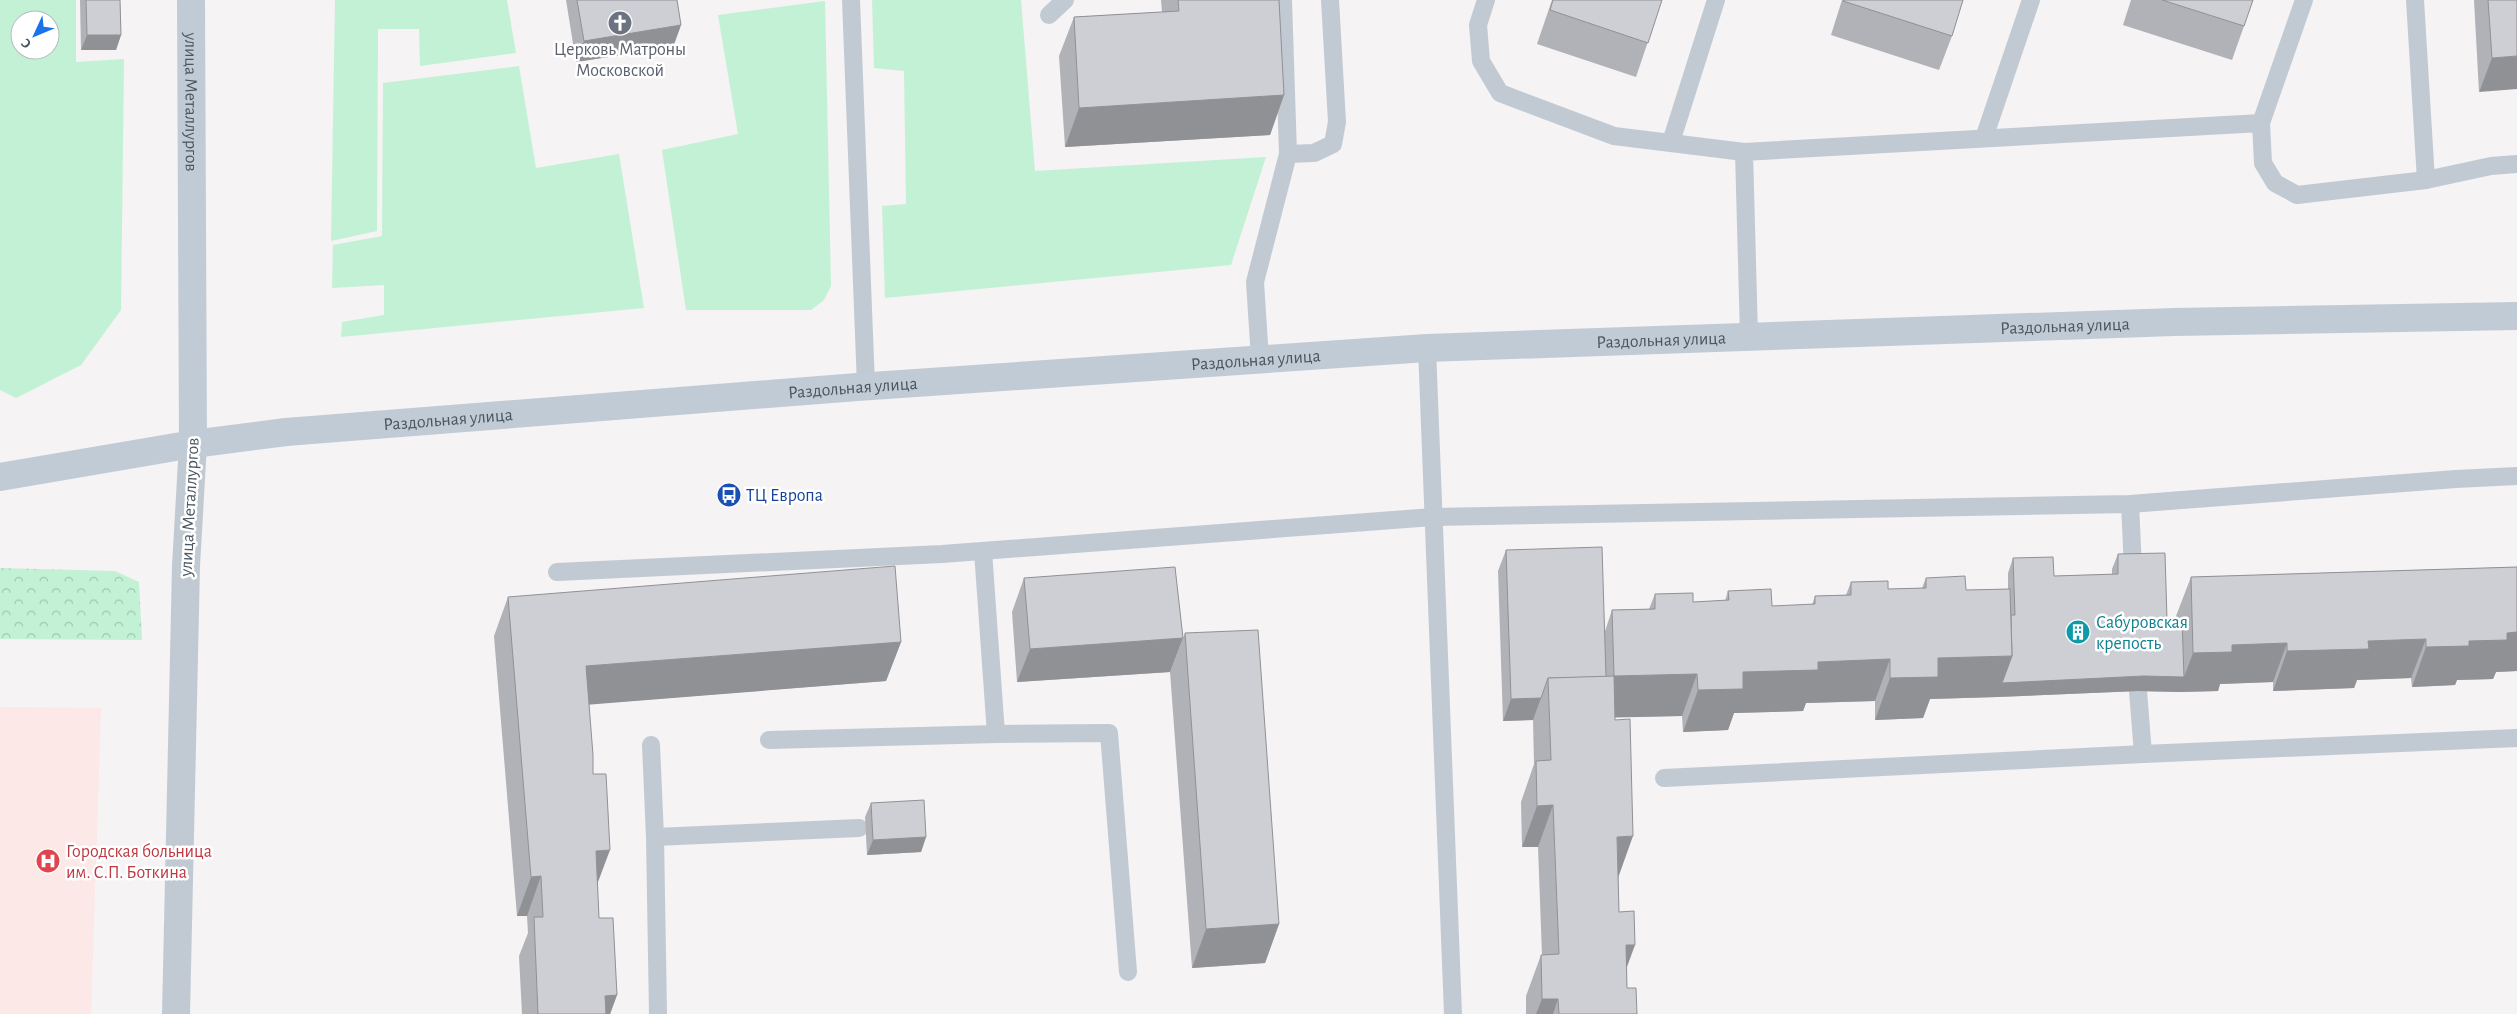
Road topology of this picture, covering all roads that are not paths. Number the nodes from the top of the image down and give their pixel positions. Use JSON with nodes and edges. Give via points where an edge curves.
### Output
{"nodes":[{"id":1,"x":192,"y":0,"type":"edge"},
{"id":2,"x":851,"y":0,"type":"edge"},
{"id":3,"x":1066,"y":0,"type":"edge"},
{"id":4,"x":1282,"y":0,"type":"edge"},
{"id":5,"x":1330,"y":0,"type":"edge"},
{"id":6,"x":1486,"y":0,"type":"edge"},
{"id":7,"x":1716,"y":0,"type":"edge"},
{"id":8,"x":2031,"y":0,"type":"edge"},
{"id":9,"x":2304,"y":0,"type":"edge"},
{"id":10,"x":2415,"y":0,"type":"edge"},
{"id":11,"x":1049,"y":15,"type":"dead end"},
{"id":12,"x":2261,"y":123,"type":"junction"},
{"id":13,"x":1984,"y":138,"type":"junction"},
{"id":14,"x":1672,"y":142,"type":"junction"},
{"id":15,"x":1744,"y":152,"type":"junction"},
{"id":16,"x":1288,"y":154,"type":"junction"},
{"id":17,"x":2517,"y":164,"type":"edge"},
{"id":18,"x":2426,"y":180,"type":"junction"},
{"id":19,"x":2517,"y":316,"type":"edge"},
{"id":20,"x":1749,"y":336,"type":"junction"},
{"id":21,"x":1427,"y":348,"type":"junction"},
{"id":22,"x":1260,"y":360,"type":"junction"},
{"id":23,"x":866,"y":386,"type":"junction"},
{"id":24,"x":193,"y":444,"type":"junction"},
{"id":25,"x":2517,"y":476,"type":"edge"},
{"id":26,"x":0,"y":477,"type":"edge"},
{"id":27,"x":2130,"y":504,"type":"junction"},
{"id":28,"x":1434,"y":517,"type":"junction"},
{"id":29,"x":983,"y":550,"type":"junction"},
{"id":30,"x":2133,"y":568,"type":"edge"},
{"id":31,"x":557,"y":572,"type":"dead end"},
{"id":32,"x":2138,"y":691,"type":"edge"},
{"id":33,"x":996,"y":734,"type":"junction"},
{"id":34,"x":2517,"y":738,"type":"edge"},
{"id":35,"x":768,"y":740,"type":"dead end"},
{"id":36,"x":651,"y":745,"type":"dead end"},
{"id":37,"x":2143,"y":754,"type":"junction"},
{"id":38,"x":1664,"y":778,"type":"dead end"},
{"id":39,"x":858,"y":828,"type":"dead end"},
{"id":40,"x":655,"y":837,"type":"junction"},
{"id":41,"x":1128,"y":972,"type":"dead end"},
{"id":42,"x":176,"y":1014,"type":"edge"},
{"id":43,"x":658,"y":1014,"type":"edge"},
{"id":44,"x":1453,"y":1014,"type":"edge"}],
"edges":[{"from":1,"to":24,"type":"main road","name":"улица Металлургов"},
{"from":2,"to":23,"type":"lane"},
{"from":3,"to":11,"type":"lane"},
{"from":4,"to":16,"type":"lane"},
{"from":5,"to":16,"type":"lane","via":[[1337,122],[1332,144],[1314,153]]},
{"from":6,"to":14,"type":"lane","via":[[1478,25],[1481,61],[1500,92],[1614,136]]},
{"from":7,"to":14,"type":"lane"},
{"from":8,"to":13,"type":"lane"},
{"from":9,"to":12,"type":"lane"},
{"from":10,"to":18,"type":"lane"},
{"from":12,"to":13,"type":"lane"},
{"from":12,"to":18,"type":"lane","via":[[2263,163],[2275,183],[2297,195]]},
{"from":13,"to":15,"type":"lane"},
{"from":14,"to":15,"type":"lane"},
{"from":15,"to":20,"type":"lane"},
{"from":16,"to":22,"type":"lane","via":[[1255,282]]},
{"from":17,"to":18,"type":"lane","via":[[2491,166]]},
{"from":19,"to":20,"type":"main road","name":"Раздольная улица","via":[[2174,322]]},
{"from":20,"to":21,"type":"main road","name":"Раздольная улица"},
{"from":21,"to":22,"type":"main road","name":"Раздольная улица"},
{"from":21,"to":28,"type":"lane"},
{"from":22,"to":23,"type":"main road","name":"Раздольная улица"},
{"from":23,"to":24,"type":"main road","name":"Раздольная улица","via":[[286,432]]},
{"from":24,"to":26,"type":"main road","name":"Раздольная улица"},
{"from":24,"to":42,"type":"street","name":"улица Металлургов","via":[[186,566]]},
{"from":25,"to":27,"type":"lane"},
{"from":27,"to":28,"type":"lane"},
{"from":27,"to":30,"type":"lane"},
{"from":28,"to":29,"type":"lane"},
{"from":28,"to":44,"type":"lane"},
{"from":29,"to":31,"type":"lane"},
{"from":29,"to":33,"type":"lane"},
{"from":32,"to":37,"type":"lane"},
{"from":33,"to":35,"type":"lane"},
{"from":33,"to":41,"type":"lane","via":[[1110,733]]},
{"from":34,"to":37,"type":"lane"},
{"from":36,"to":40,"type":"lane"},
{"from":37,"to":38,"type":"lane"},
{"from":39,"to":40,"type":"lane"},
{"from":40,"to":43,"type":"lane"}]}
